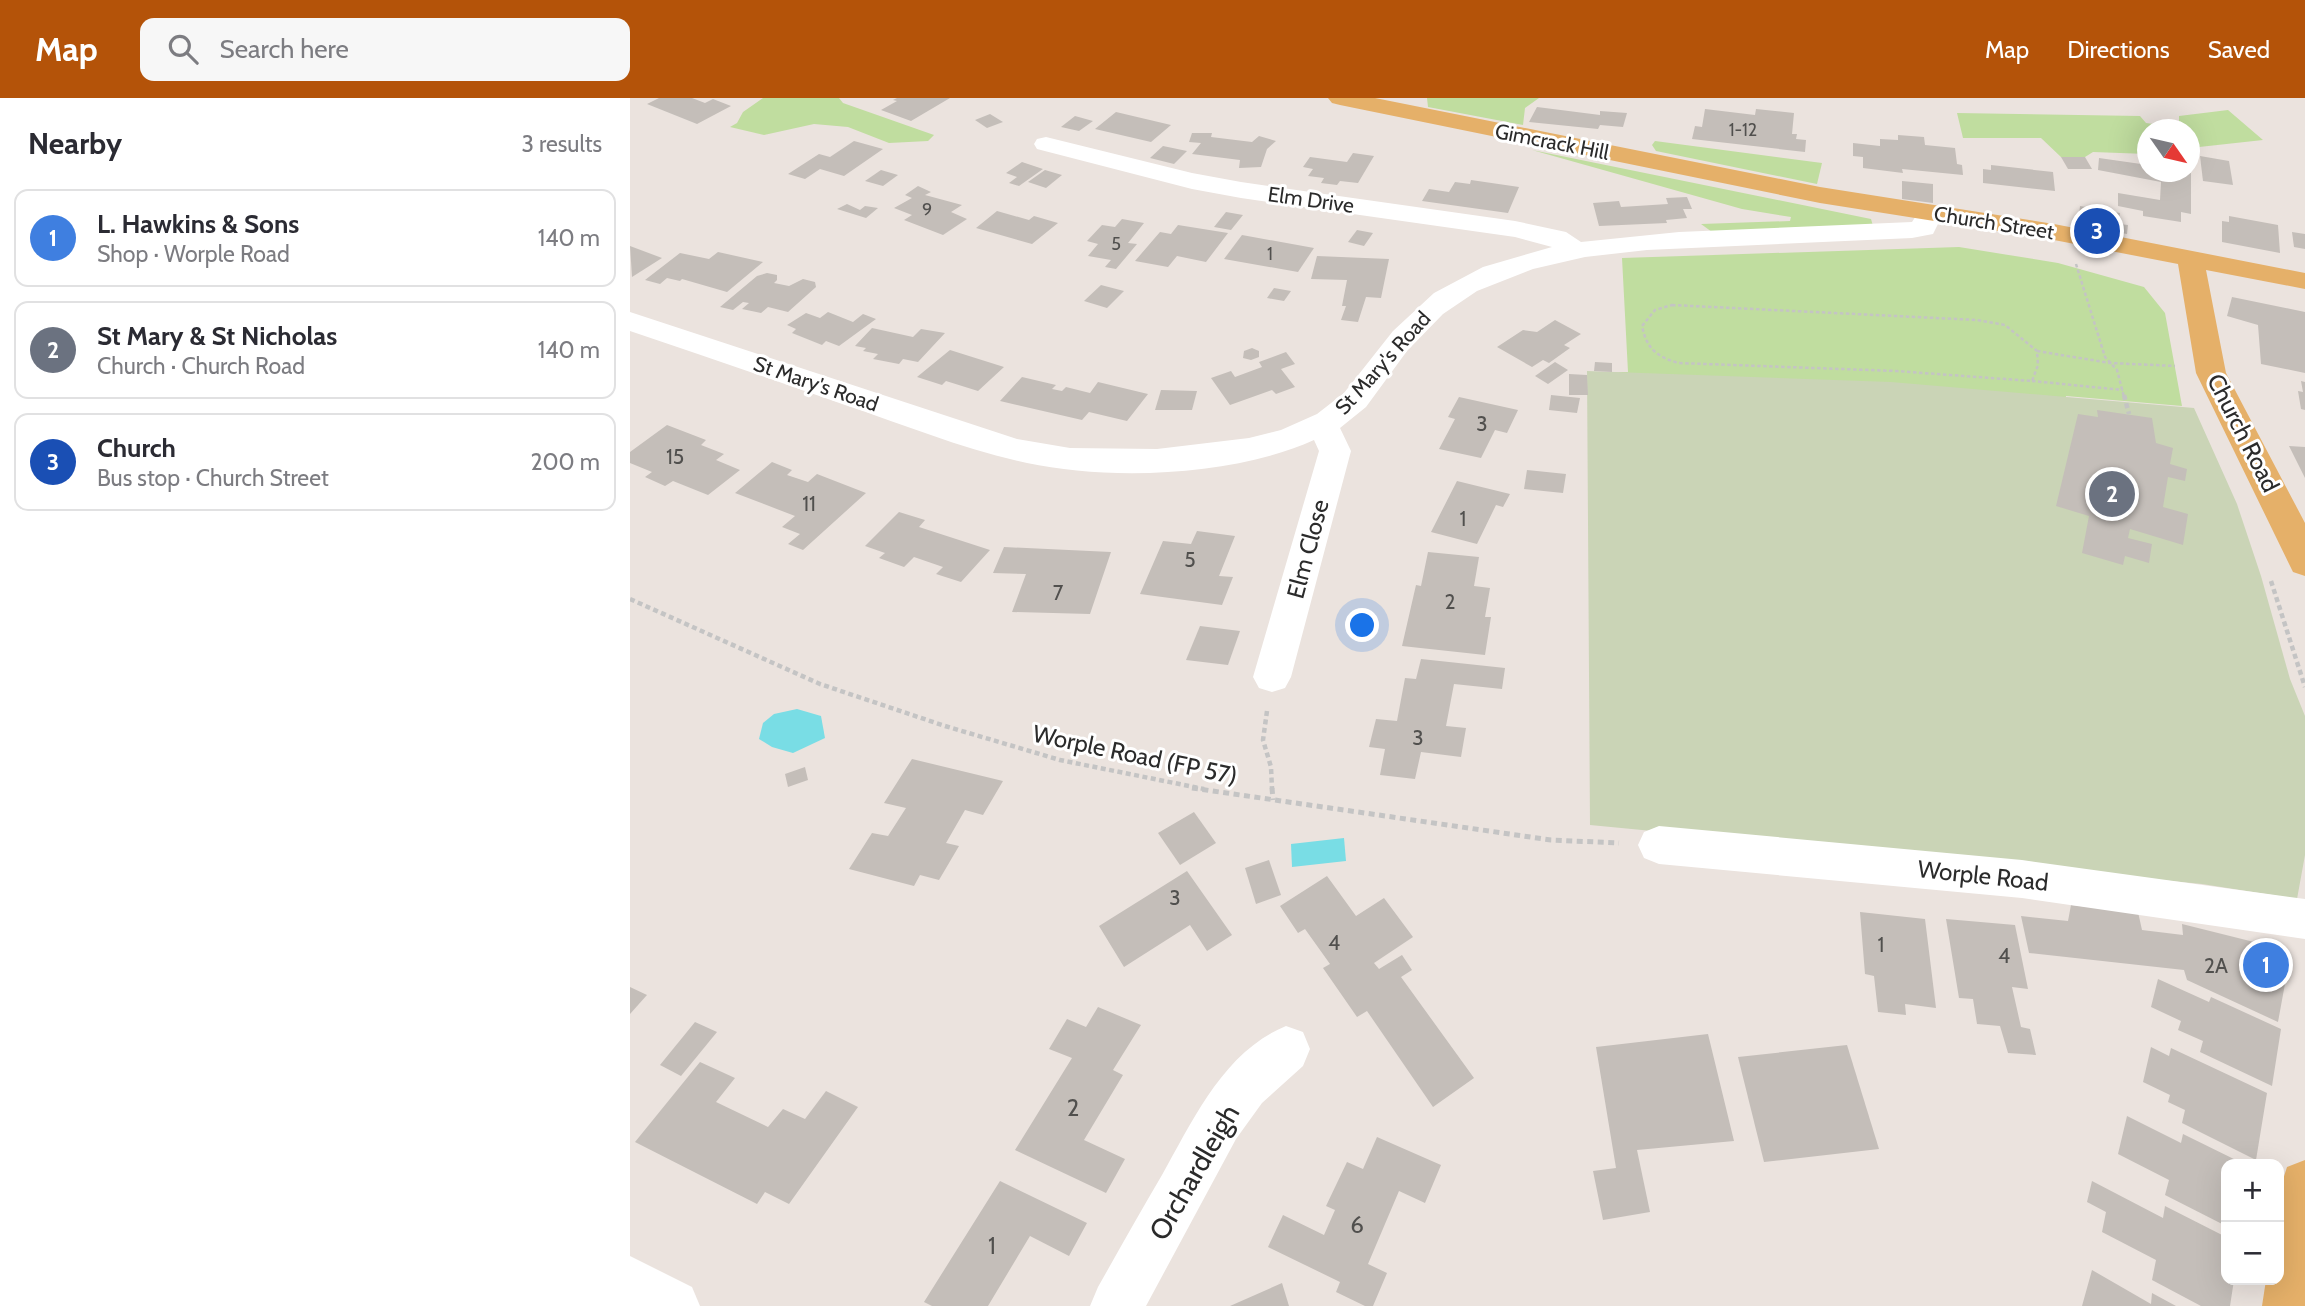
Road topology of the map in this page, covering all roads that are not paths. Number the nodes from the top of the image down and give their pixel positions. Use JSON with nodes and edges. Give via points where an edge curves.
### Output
{"nodes":[{"id":1,"x":1340,"y":98,"type":"edge"},
{"id":2,"x":1046,"y":144,"type":"dead end"},
{"id":3,"x":1765,"y":184,"type":"joint"},
{"id":4,"x":1930,"y":214,"type":"junction"},
{"id":5,"x":1575,"y":250,"type":"junction"},
{"id":6,"x":2190,"y":257,"type":"junction"},
{"id":7,"x":2305,"y":281,"type":"edge"},
{"id":8,"x":630,"y":321,"type":"edge"},
{"id":9,"x":1318,"y":427,"type":"junction"},
{"id":10,"x":2305,"y":563,"type":"edge"},
{"id":11,"x":1272,"y":677,"type":"road end"},
{"id":12,"x":1658,"y":845,"type":"road end"},
{"id":13,"x":2305,"y":919,"type":"edge"},
{"id":14,"x":1286,"y":1049,"type":"dead end"},
{"id":15,"x":2305,"y":1185,"type":"edge"},
{"id":16,"x":630,"y":1283,"type":"edge"},
{"id":17,"x":673,"y":1306,"type":"edge"},
{"id":18,"x":1117,"y":1306,"type":"edge"},
{"id":19,"x":2289,"y":1306,"type":"edge"}],
"edges":[{"from":1,"to":3,"type":"main road","name":"Gimcrack Hill"},
{"from":2,"to":5,"type":"street","name":"Elm Drive","via":[[1241,190],[1515,229],[1556,238]]},
{"from":3,"to":4,"type":"main road","name":"Church Street"},
{"from":4,"to":5,"type":"street","name":"St Mary's Road","via":[[1924,228],[1912,230],[1666,240]]},
{"from":4,"to":6,"type":"main road","name":"Church Street"},
{"from":5,"to":9,"type":"street","name":"St Mary's Road","via":[[1491,274],[1440,302],[1402,337],[1355,399]]},
{"from":6,"to":7,"type":"main road","name":"Church Street"},
{"from":6,"to":10,"type":"main road","name":"Church Road","via":[[2211,373]]},
{"from":8,"to":9,"type":"street","name":"St Mary's Road","via":[[1035,454],[1082,459],[1182,458],[1259,447]]},
{"from":9,"to":11,"type":"street","name":"Elm Close","via":[[1330,437],[1335,451]]},
{"from":12,"to":13,"type":"street","name":"Worple Road","via":[[2022,879]]},
{"from":14,"to":18,"type":"street","name":"Orchardleigh","via":[[1245,1086],[1219,1122]]},
{"from":15,"to":19,"type":"main road"},
{"from":16,"to":17,"type":"street"}]}
